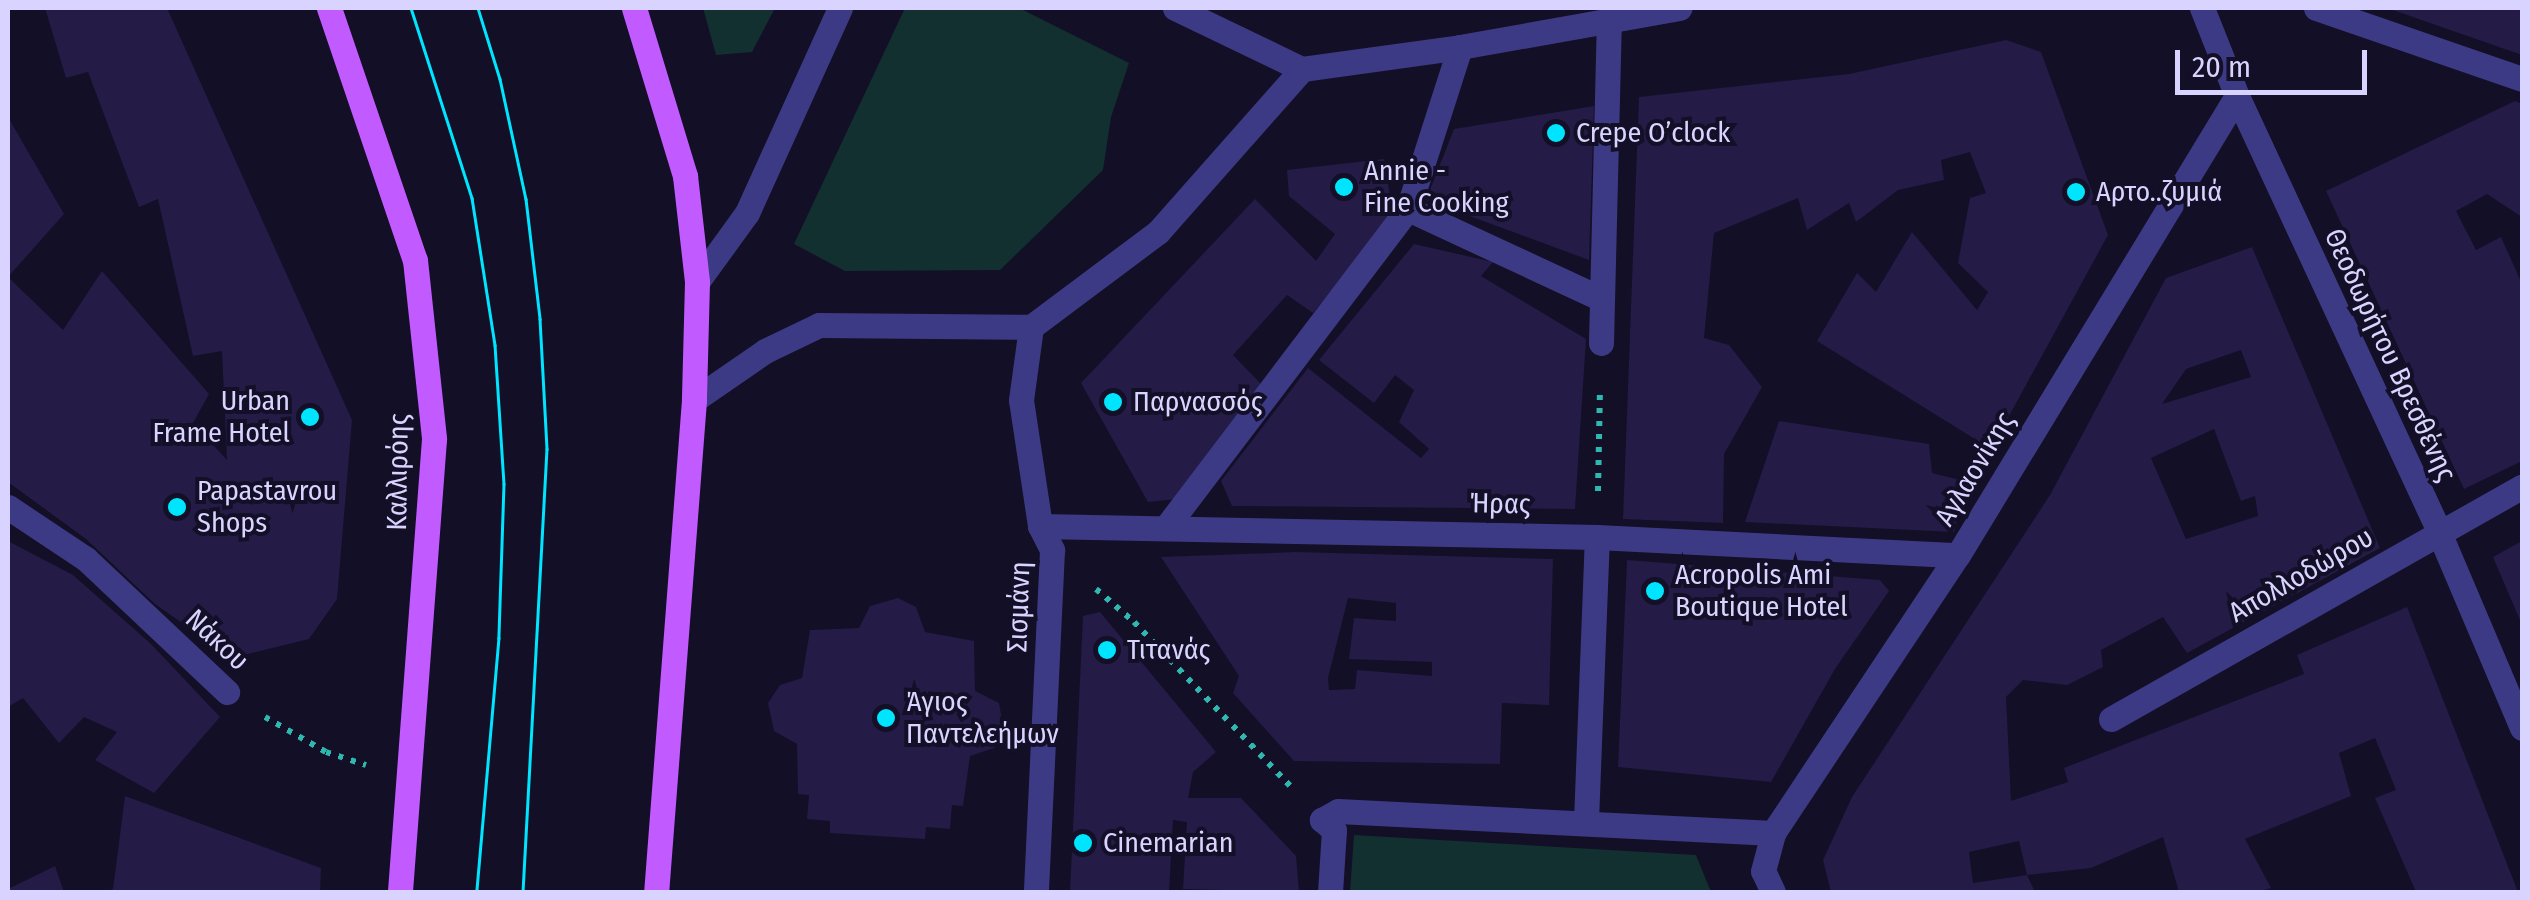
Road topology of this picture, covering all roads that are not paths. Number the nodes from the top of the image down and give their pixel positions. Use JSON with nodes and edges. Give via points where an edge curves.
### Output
{"nodes":[{"id":1,"x":328,"y":8,"type":"edge"},
{"id":2,"x":634,"y":8,"type":"edge"},
{"id":3,"x":840,"y":8,"type":"edge"},
{"id":4,"x":1175,"y":8,"type":"edge"},
{"id":5,"x":1680,"y":8,"type":"edge"},
{"id":6,"x":2202,"y":8,"type":"edge"},
{"id":7,"x":2316,"y":8,"type":"edge"},
{"id":8,"x":1609,"y":21,"type":"junction"},
{"id":9,"x":1460,"y":47,"type":"junction"},
{"id":10,"x":1302,"y":69,"type":"junction"},
{"id":11,"x":2522,"y":79,"type":"edge"},
{"id":12,"x":2237,"y":96,"type":"junction"},
{"id":13,"x":1408,"y":209,"type":"junction"},
{"id":14,"x":697,"y":282,"type":"junction"},
{"id":15,"x":1602,"y":299,"type":"junction"},
{"id":16,"x":1031,"y":327,"type":"junction"},
{"id":17,"x":1600,"y":343,"type":"road end"},
{"id":18,"x":694,"y":400,"type":"junction"},
{"id":19,"x":2522,"y":486,"type":"edge"},
{"id":20,"x":8,"y":508,"type":"edge"},
{"id":21,"x":1040,"y":526,"type":"junction"},
{"id":22,"x":1166,"y":526,"type":"junction"},
{"id":23,"x":2438,"y":530,"type":"junction"},
{"id":24,"x":1597,"y":537,"type":"junction"},
{"id":25,"x":1958,"y":556,"type":"junction"},
{"id":26,"x":227,"y":692,"type":"road end"},
{"id":27,"x":2111,"y":719,"type":"dead end"},
{"id":28,"x":2522,"y":728,"type":"edge"},
{"id":29,"x":1586,"y":822,"type":"junction"},
{"id":30,"x":1774,"y":832,"type":"junction"},
{"id":31,"x":1768,"y":882,"type":"edge"},
{"id":32,"x":400,"y":892,"type":"edge"},
{"id":33,"x":655,"y":892,"type":"edge"},
{"id":34,"x":1036,"y":892,"type":"edge"},
{"id":35,"x":1330,"y":892,"type":"edge"}],
"edges":[{"from":1,"to":32,"type":"main road","name":"Καλλιρόης","via":[[414,260],[434,438]]},
{"from":2,"to":14,"type":"main road","via":[[684,176]]},
{"from":3,"to":14,"type":"street","via":[[746,213]]},
{"from":4,"to":10,"type":"street"},
{"from":5,"to":8,"type":"street"},
{"from":6,"to":12,"type":"street","name":"Θεοδωρήτου Βρεσθένης"},
{"from":7,"to":11,"type":"street"},
{"from":8,"to":9,"type":"street"},
{"from":8,"to":15,"type":"street"},
{"from":9,"to":10,"type":"street"},
{"from":9,"to":13,"type":"street"},
{"from":10,"to":16,"type":"street","via":[[1158,232]]},
{"from":12,"to":23,"type":"street","name":"Θεοδωρήτου Βρεσθένης"},
{"from":12,"to":25,"type":"street","name":"Αγλαονίκης"},
{"from":13,"to":15,"type":"street"},
{"from":13,"to":22,"type":"street"},
{"from":14,"to":18,"type":"main road"},
{"from":15,"to":17,"type":"street"},
{"from":16,"to":18,"type":"street","via":[[820,326],[764,350]]},
{"from":16,"to":21,"type":"street","name":"Σισμάνη","via":[[1021,400]]},
{"from":18,"to":33,"type":"main road"},
{"from":19,"to":23,"type":"street","name":"Απολλοδώρου"},
{"from":20,"to":26,"type":"street","name":"Νάκου","via":[[86,559]]},
{"from":21,"to":22,"type":"street","name":"Ήρας"},
{"from":21,"to":34,"type":"street","name":"Σισμάνη","via":[[1052,550]]},
{"from":22,"to":24,"type":"street","name":"Ήρας"},
{"from":23,"to":27,"type":"street","name":"Απολλοδώρου"},
{"from":23,"to":28,"type":"street","name":"Θεοδωρήτου Βρεσθένης"},
{"from":24,"to":25,"type":"street","name":"Ήρας"},
{"from":24,"to":29,"type":"street"},
{"from":25,"to":30,"type":"street","name":"Αγλαονίκης"},
{"from":29,"to":30,"type":"street"},
{"from":29,"to":35,"type":"street","via":[[1338,811],[1322,820],[1334,830]]},
{"from":30,"to":31,"type":"street","name":"Αγλαονίκης"}]}
